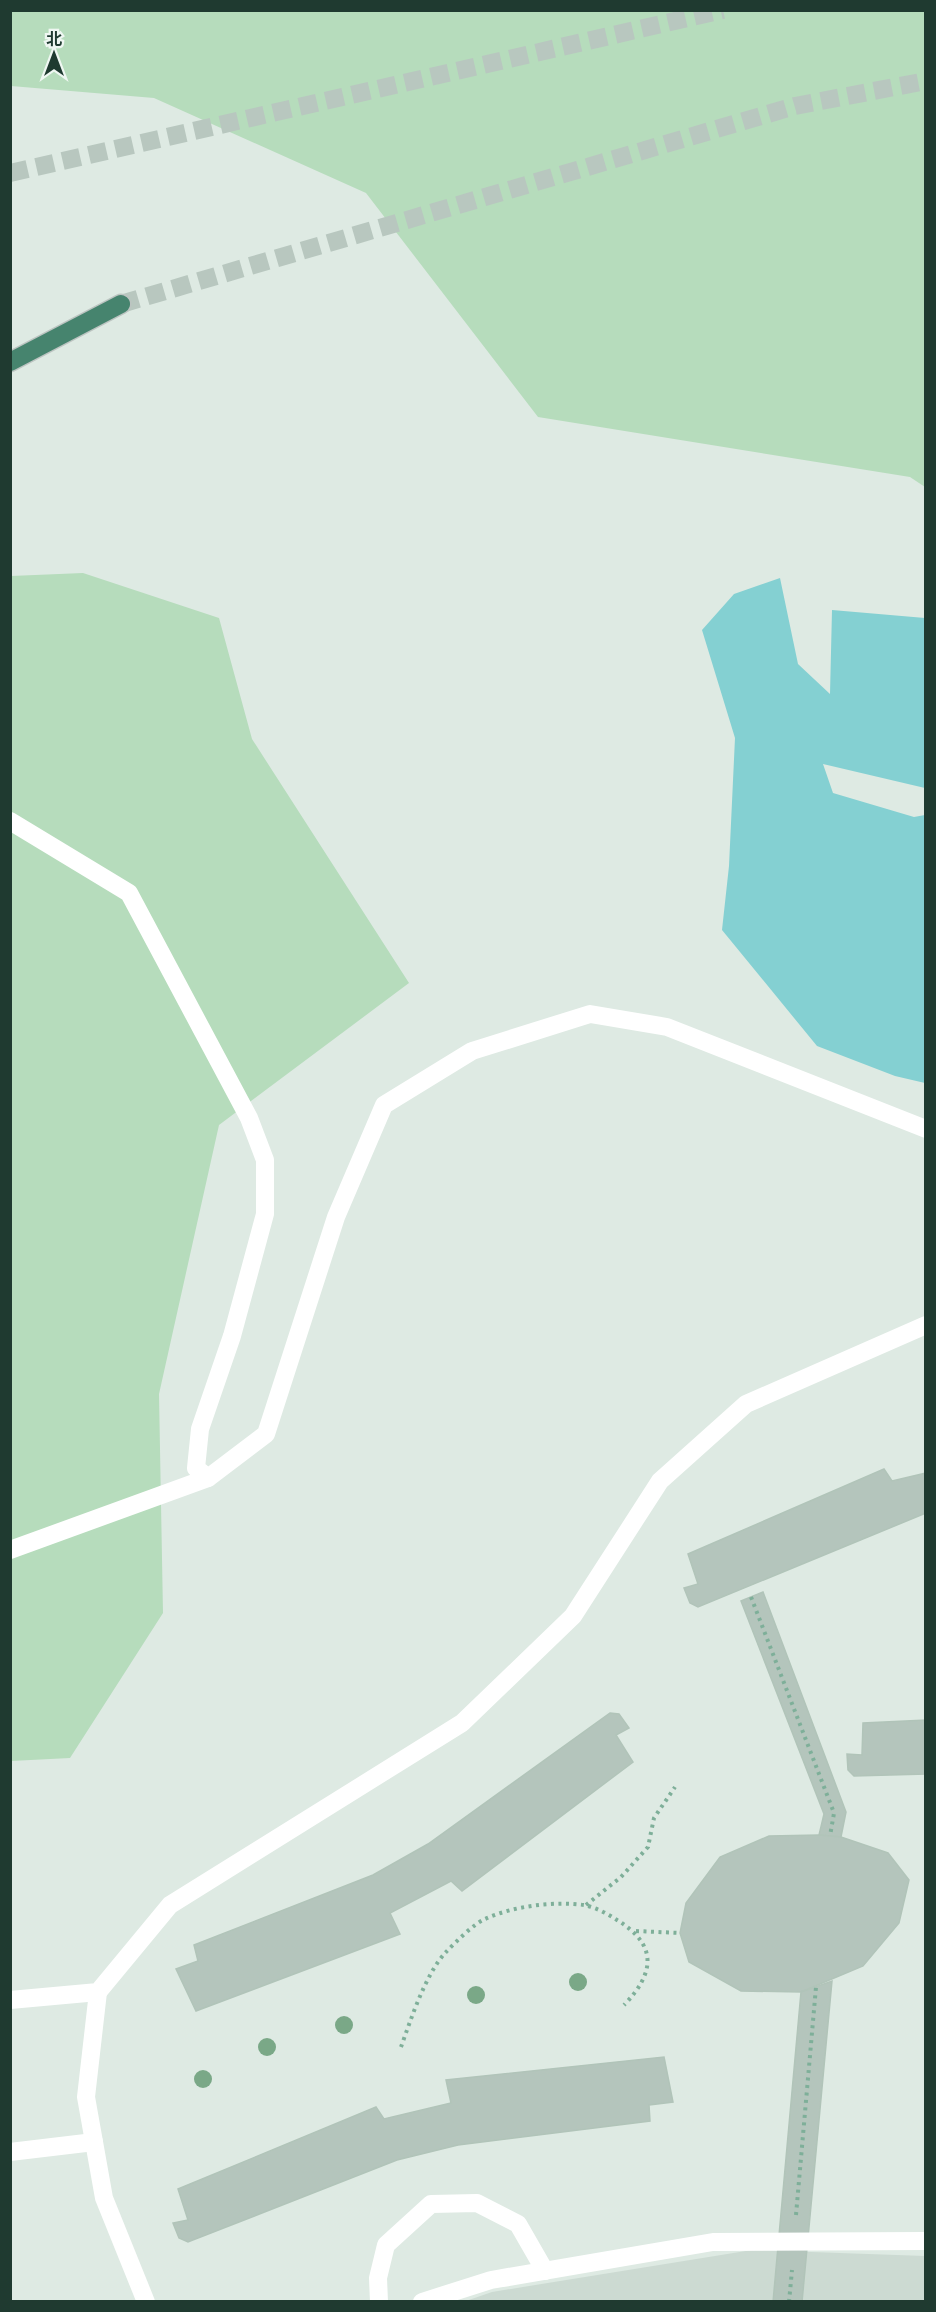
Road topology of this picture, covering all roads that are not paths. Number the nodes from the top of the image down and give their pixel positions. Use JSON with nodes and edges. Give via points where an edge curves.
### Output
{"nodes":[{"id":1,"x":121,"y":304,"type":"tunnel mouth"},
{"id":2,"x":10,"y":362,"type":"edge"},
{"id":3,"x":10,"y":821,"type":"edge"},
{"id":4,"x":926,"y":1129,"type":"edge"},
{"id":5,"x":926,"y":1325,"type":"edge"},
{"id":6,"x":208,"y":1478,"type":"junction"},
{"id":7,"x":10,"y":1550,"type":"edge"},
{"id":8,"x":98,"y":1992,"type":"junction"},
{"id":9,"x":10,"y":2000,"type":"edge"},
{"id":10,"x":94,"y":2142,"type":"junction"},
{"id":11,"x":10,"y":2152,"type":"edge"},
{"id":12,"x":926,"y":2241,"type":"edge"},
{"id":13,"x":545,"y":2271,"type":"junction"},
{"id":14,"x":146,"y":2301,"type":"edge"},
{"id":15,"x":379,"y":2301,"type":"edge"},
{"id":16,"x":422,"y":2301,"type":"edge"}],
"edges":[{"from":1,"to":2,"type":"highway"},
{"from":3,"to":6,"type":"street","via":[[129,893],[249,1118],[265,1160],[265,1214],[232,1336],[200,1429],[196,1468]]},
{"from":4,"to":6,"type":"street","via":[[667,1027],[590,1014],[472,1051],[384,1106],[336,1217],[266,1434]]},
{"from":5,"to":8,"type":"street","via":[[746,1404],[660,1481],[573,1616],[462,1724],[170,1905]]},
{"from":6,"to":7,"type":"street"},
{"from":8,"to":9,"type":"street"},
{"from":8,"to":10,"type":"street","via":[[87,2097]]},
{"from":10,"to":11,"type":"street"},
{"from":10,"to":14,"type":"street","via":[[104,2198]]},
{"from":12,"to":13,"type":"street","via":[[712,2242]]},
{"from":13,"to":15,"type":"street","via":[[519,2224],[477,2203],[431,2204],[386,2245],[378,2278]]},
{"from":13,"to":16,"type":"street","via":[[491,2280]]}]}
